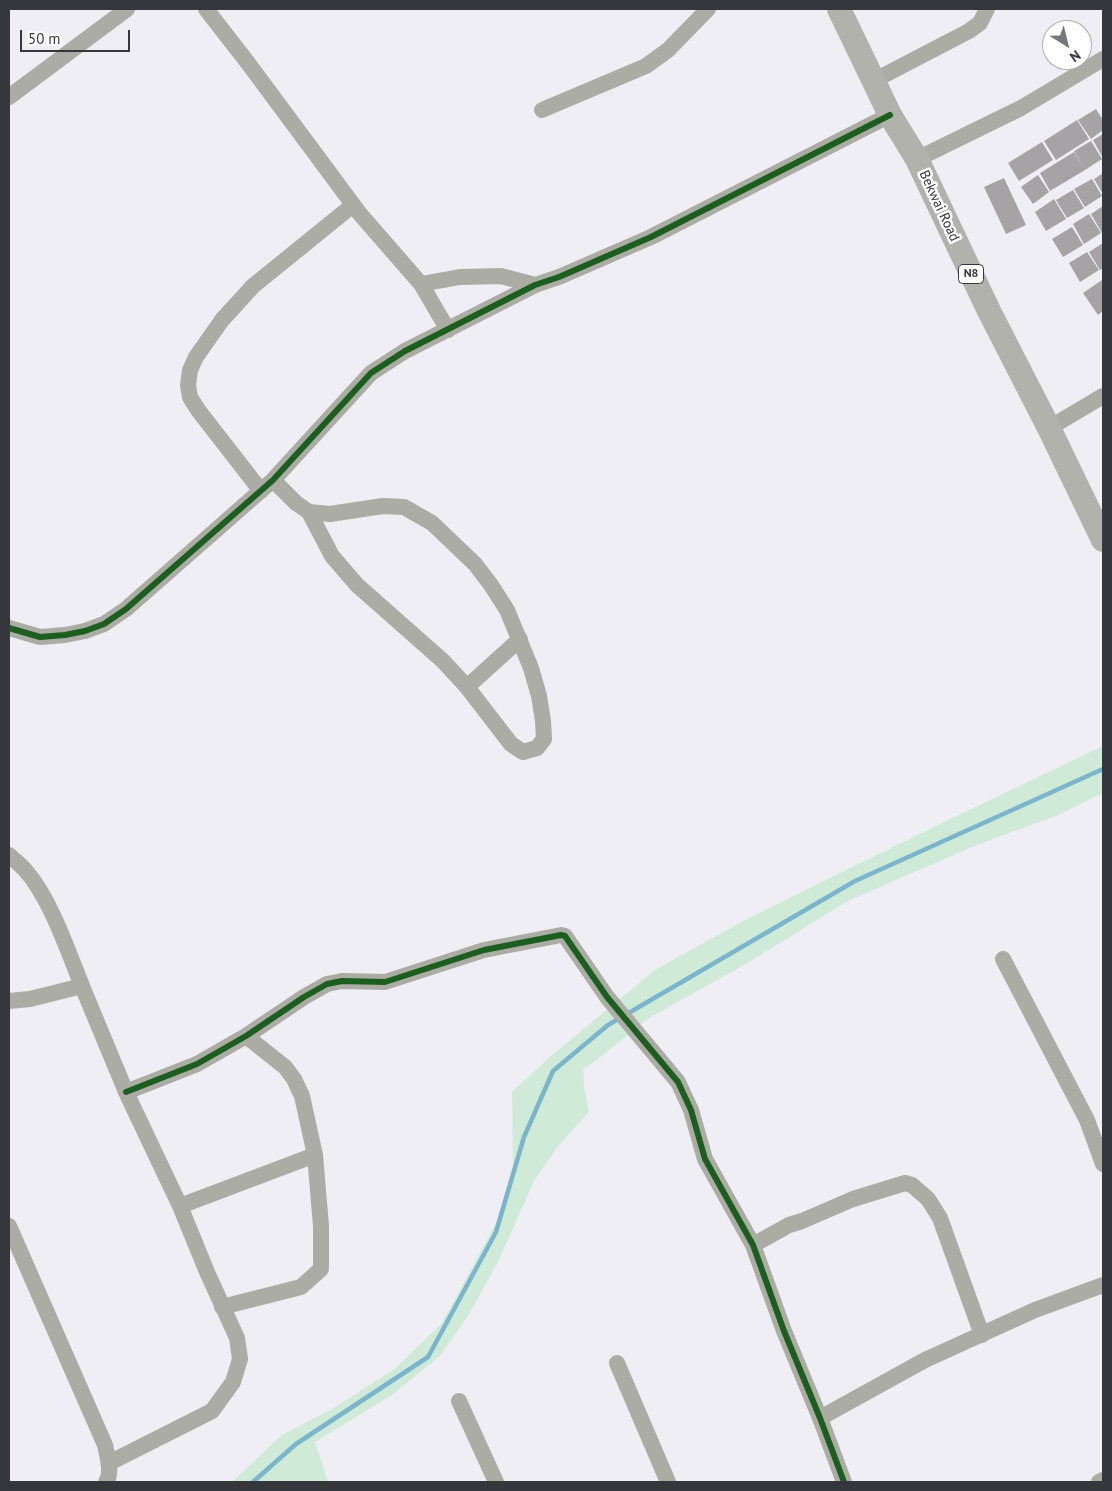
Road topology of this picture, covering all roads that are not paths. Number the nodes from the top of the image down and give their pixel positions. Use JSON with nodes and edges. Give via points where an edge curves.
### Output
{"nodes":[{"id":1,"x":127,"y":9,"type":"edge"},
{"id":2,"x":206,"y":9,"type":"edge"},
{"id":3,"x":708,"y":9,"type":"edge"},
{"id":4,"x":839,"y":9,"type":"edge"},
{"id":5,"x":986,"y":9,"type":"edge"},
{"id":6,"x":1103,"y":59,"type":"edge"},
{"id":7,"x":875,"y":80,"type":"junction"},
{"id":8,"x":9,"y":97,"type":"edge"},
{"id":9,"x":542,"y":110,"type":"dead end"},
{"id":10,"x":890,"y":115,"type":"junction"},
{"id":11,"x":917,"y":159,"type":"junction"},
{"id":12,"x":353,"y":205,"type":"junction"},
{"id":13,"x":421,"y":284,"type":"junction"},
{"id":14,"x":535,"y":285,"type":"junction"},
{"id":15,"x":448,"y":330,"type":"junction"},
{"id":16,"x":1103,"y":396,"type":"edge"},
{"id":17,"x":1049,"y":428,"type":"junction"},
{"id":18,"x":267,"y":486,"type":"junction"},
{"id":19,"x":309,"y":512,"type":"junction"},
{"id":20,"x":1103,"y":540,"type":"edge"},
{"id":21,"x":9,"y":628,"type":"edge"},
{"id":22,"x":520,"y":639,"type":"junction"},
{"id":23,"x":467,"y":687,"type":"junction"},
{"id":24,"x":9,"y":855,"type":"edge"},
{"id":25,"x":1003,"y":959,"type":"dead end"},
{"id":26,"x":82,"y":986,"type":"junction"},
{"id":27,"x":9,"y":1001,"type":"edge"},
{"id":28,"x":246,"y":1036,"type":"junction"},
{"id":29,"x":126,"y":1092,"type":"junction"},
{"id":30,"x":316,"y":1155,"type":"junction"},
{"id":31,"x":1103,"y":1164,"type":"edge"},
{"id":32,"x":180,"y":1206,"type":"junction"},
{"id":33,"x":9,"y":1226,"type":"edge"},
{"id":34,"x":753,"y":1245,"type":"junction"},
{"id":35,"x":1103,"y":1285,"type":"edge"},
{"id":36,"x":222,"y":1307,"type":"junction"},
{"id":37,"x":982,"y":1335,"type":"junction"},
{"id":38,"x":617,"y":1363,"type":"dead end"},
{"id":39,"x":459,"y":1401,"type":"dead end"},
{"id":40,"x":820,"y":1418,"type":"junction"},
{"id":41,"x":109,"y":1463,"type":"junction"},
{"id":42,"x":1103,"y":1480,"type":"edge"},
{"id":43,"x":106,"y":1482,"type":"edge"},
{"id":44,"x":496,"y":1482,"type":"edge"},
{"id":45,"x":668,"y":1482,"type":"edge"},
{"id":46,"x":844,"y":1482,"type":"edge"},
{"id":47,"x":1099,"y":1482,"type":"edge"}],
"edges":[{"from":1,"to":8,"type":"street"},
{"from":2,"to":12,"type":"street"},
{"from":3,"to":9,"type":"street","via":[[668,50],[646,66]]},
{"from":4,"to":7,"type":"highway","name":"Bekwai Road","number":"N8"},
{"from":5,"to":7,"type":"street","via":[[980,23],[969,31]]},
{"from":6,"to":11,"type":"street","via":[[1021,108]]},
{"from":7,"to":10,"type":"highway","name":"Bekwai Road","number":"N8"},
{"from":10,"to":11,"type":"highway","name":"Bekwai Road","number":"N8"},
{"from":10,"to":14,"type":"street","via":[[651,237]]},
{"from":11,"to":17,"type":"highway","name":"Bekwai Road","number":"N8"},
{"from":12,"to":13,"type":"street"},
{"from":12,"to":18,"type":"street","via":[[253,286],[222,320],[190,370],[190,397],[198,410]]},
{"from":13,"to":14,"type":"street","via":[[460,277],[501,276]]},
{"from":13,"to":15,"type":"street"},
{"from":14,"to":15,"type":"street"},
{"from":15,"to":18,"type":"street","via":[[405,351],[371,373]]},
{"from":16,"to":17,"type":"street"},
{"from":17,"to":20,"type":"highway","name":"Bekwai Road","number":"N8"},
{"from":18,"to":19,"type":"street"},
{"from":18,"to":21,"type":"street","via":[[126,609],[104,624],[84,631],[40,637]]},
{"from":19,"to":22,"type":"street","via":[[330,514],[383,506],[404,507],[422,516],[475,564],[492,584]]},
{"from":19,"to":23,"type":"street","via":[[332,556],[357,585],[443,661]]},
{"from":22,"to":23,"type":"street"},
{"from":22,"to":23,"type":"street","via":[[532,668],[543,721],[544,739],[537,748],[523,752],[511,744]]},
{"from":24,"to":26,"type":"street","via":[[26,870],[38,887]]},
{"from":25,"to":31,"type":"street","via":[[1087,1120]]},
{"from":26,"to":27,"type":"street"},
{"from":26,"to":29,"type":"street"},
{"from":28,"to":29,"type":"street","via":[[197,1064]]},
{"from":28,"to":30,"type":"street","via":[[285,1066],[294,1078],[302,1096]]},
{"from":28,"to":34,"type":"street","via":[[327,984],[385,982],[484,950],[565,936],[607,997],[678,1082],[691,1110],[705,1159]]},
{"from":29,"to":32,"type":"street"},
{"from":30,"to":32,"type":"street"},
{"from":30,"to":36,"type":"street","via":[[321,1269],[301,1287]]},
{"from":32,"to":36,"type":"street"},
{"from":33,"to":41,"type":"street","via":[[105,1445]]},
{"from":34,"to":37,"type":"street","via":[[789,1225],[853,1199],[905,1183],[912,1185],[928,1199],[940,1218]]},
{"from":34,"to":40,"type":"street"},
{"from":35,"to":37,"type":"street","via":[[1035,1310]]},
{"from":36,"to":41,"type":"street","via":[[237,1338],[240,1358],[232,1382],[212,1411]]},
{"from":37,"to":40,"type":"street","via":[[925,1360]]},
{"from":38,"to":45,"type":"street"},
{"from":39,"to":44,"type":"street"},
{"from":40,"to":46,"type":"street"},
{"from":41,"to":43,"type":"street"},
{"from":42,"to":47,"type":"street"}]}
